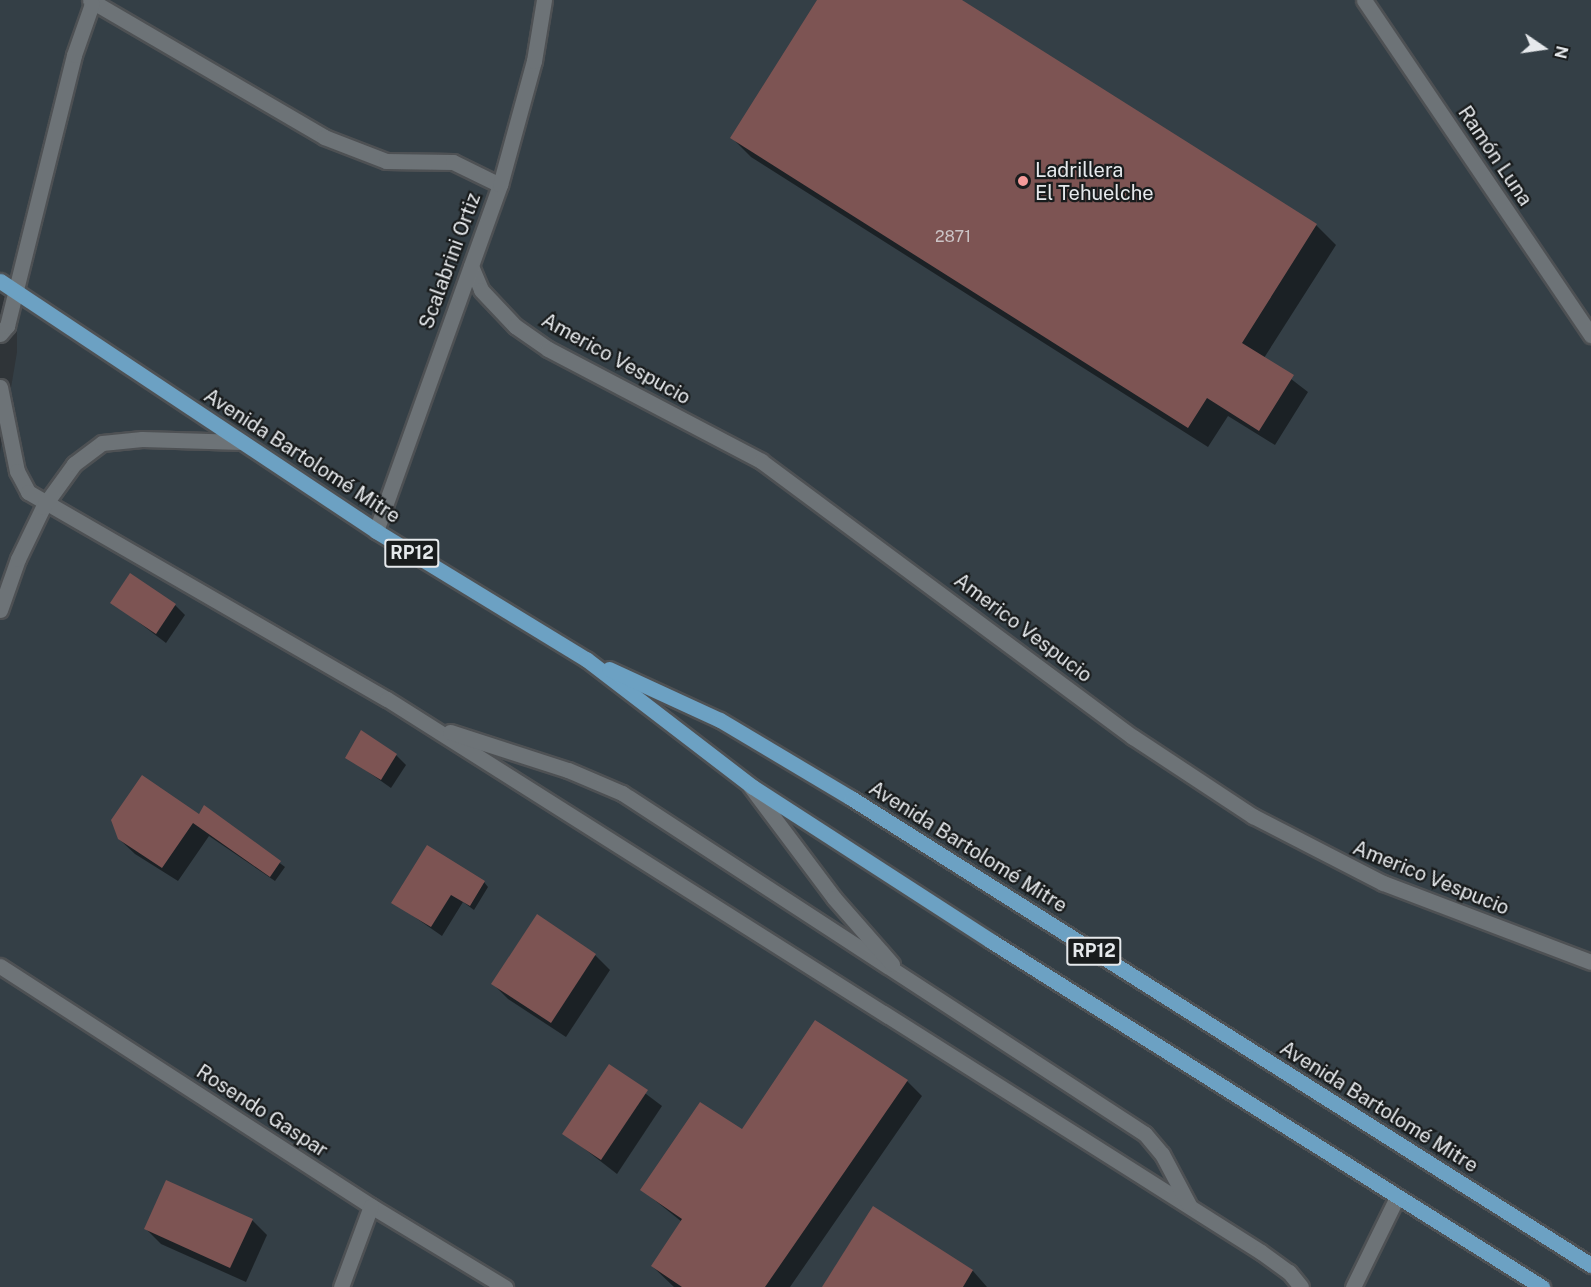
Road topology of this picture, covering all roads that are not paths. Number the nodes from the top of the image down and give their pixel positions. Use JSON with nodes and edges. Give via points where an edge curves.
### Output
{"nodes":[{"id":1,"x":544,"y":0,"type":"edge"},
{"id":2,"x":1364,"y":0,"type":"edge"},
{"id":3,"x":91,"y":2,"type":"edge"},
{"id":4,"x":500,"y":185,"type":"junction"},
{"id":5,"x":471,"y":266,"type":"junction"},
{"id":6,"x":0,"y":281,"type":"edge"},
{"id":7,"x":17,"y":292,"type":"junction"},
{"id":8,"x":0,"y":334,"type":"edge"},
{"id":9,"x":1591,"y":335,"type":"edge"},
{"id":10,"x":0,"y":387,"type":"edge"},
{"id":11,"x":242,"y":442,"type":"junction"},
{"id":12,"x":46,"y":503,"type":"junction"},
{"id":13,"x":376,"y":531,"type":"junction"},
{"id":14,"x":0,"y":610,"type":"edge"},
{"id":15,"x":586,"y":658,"type":"junction"},
{"id":16,"x":428,"y":724,"type":"junction"},
{"id":17,"x":746,"y":781,"type":"junction"},
{"id":18,"x":1591,"y":962,"type":"edge"},
{"id":19,"x":0,"y":966,"type":"edge"},
{"id":20,"x":905,"y":978,"type":"junction"},
{"id":21,"x":1397,"y":1197,"type":"junction"},
{"id":22,"x":371,"y":1206,"type":"junction"},
{"id":23,"x":1189,"y":1206,"type":"junction"},
{"id":24,"x":1591,"y":1265,"type":"edge"},
{"id":25,"x":341,"y":1287,"type":"edge"},
{"id":26,"x":505,"y":1287,"type":"edge"},
{"id":27,"x":1301,"y":1287,"type":"edge"},
{"id":28,"x":1353,"y":1287,"type":"edge"},
{"id":29,"x":1542,"y":1287,"type":"edge"}],
"edges":[{"from":1,"to":4,"type":"street","name":"Scalabrini Ortiz","via":[[534,61]]},
{"from":2,"to":9,"type":"street","name":"Ramón Luna"},
{"from":3,"to":4,"type":"street","via":[[324,137],[386,161],[453,162]]},
{"from":3,"to":7,"type":"street","via":[[74,54]]},
{"from":4,"to":5,"type":"street","name":"Scalabrini Ortiz"},
{"from":5,"to":13,"type":"street","name":"Scalabrini Ortiz"},
{"from":5,"to":18,"type":"street","name":"Americo Vespucio","via":[[481,290],[523,332],[548,349],[761,461],[1133,737],[1253,816],[1383,883]]},
{"from":6,"to":7,"type":"main road","name":"Avenida Bartolomé Mitre","number":"RP12"},
{"from":7,"to":8,"type":"street","via":[[7,326]]},
{"from":7,"to":11,"type":"main road","name":"Avenida Bartolomé Mitre","number":"RP12"},
{"from":10,"to":12,"type":"street","via":[[17,471],[28,492]]},
{"from":11,"to":12,"type":"street","via":[[142,439],[102,443],[74,464]]},
{"from":11,"to":13,"type":"main road","name":"Avenida Bartolomé Mitre","number":"RP12"},
{"from":12,"to":14,"type":"street","via":[[18,559]]},
{"from":12,"to":16,"type":"street","via":[[248,616]]},
{"from":13,"to":15,"type":"main road","name":"Avenida Bartolomé Mitre","number":"RP12"},
{"from":15,"to":17,"type":"main road","name":"Avenida Bartolomé Mitre","number":"RP12"},
{"from":15,"to":24,"type":"main road","name":"Avenida Bartolomé Mitre","number":"RP12","via":[[720,720],[851,798]]},
{"from":16,"to":20,"type":"street","via":[[568,770],[622,793]]},
{"from":16,"to":23,"type":"street"},
{"from":17,"to":20,"type":"street","via":[[834,898]]},
{"from":17,"to":21,"type":"main road","name":"Avenida Bartolomé Mitre","number":"RP12"},
{"from":19,"to":22,"type":"street","name":"Rosendo Gaspar"},
{"from":20,"to":23,"type":"street","via":[[1145,1134],[1162,1154]]},
{"from":21,"to":28,"type":"street"},
{"from":21,"to":29,"type":"main road","name":"Avenida Bartolomé Mitre","number":"RP12"},
{"from":22,"to":25,"type":"street"},
{"from":22,"to":26,"type":"street","name":"Rosendo Gaspar"},
{"from":23,"to":27,"type":"street","via":[[1289,1272]]}]}
